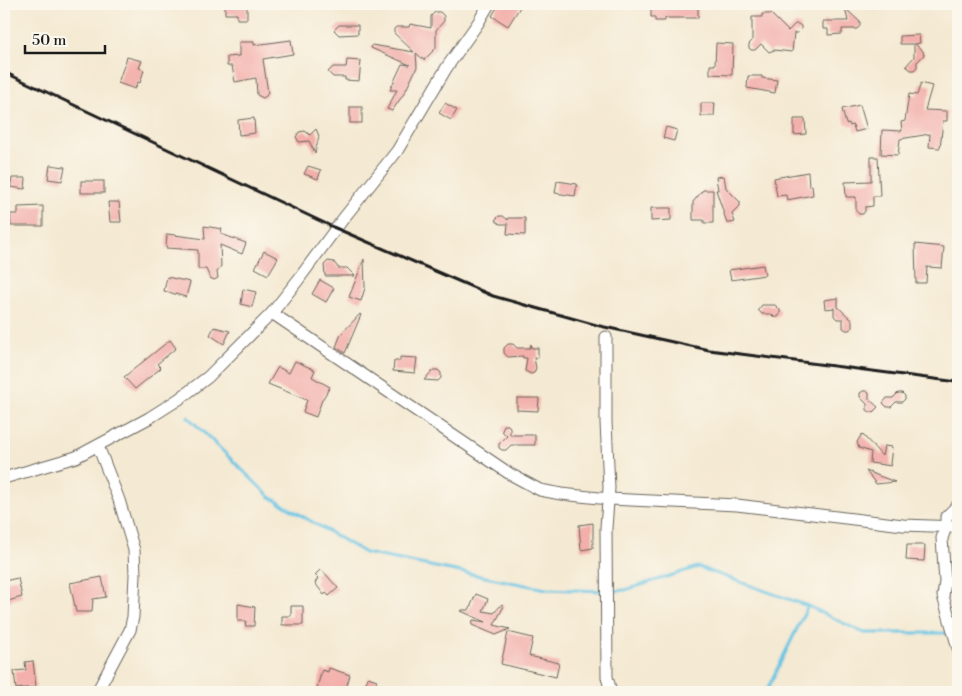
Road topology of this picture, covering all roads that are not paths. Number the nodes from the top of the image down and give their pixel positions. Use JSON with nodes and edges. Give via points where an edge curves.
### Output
{"nodes":[{"id":1,"x":489,"y":4,"type":"edge"},
{"id":2,"x":272,"y":313,"type":"junction"},
{"id":3,"x":606,"y":337,"type":"dead end"},
{"id":4,"x":98,"y":446,"type":"junction"},
{"id":5,"x":4,"y":478,"type":"edge"},
{"id":6,"x":609,"y":499,"type":"junction"},
{"id":7,"x":958,"y":505,"type":"edge"},
{"id":8,"x":952,"y":527,"type":"edge"},
{"id":9,"x":958,"y":648,"type":"edge"},
{"id":10,"x":97,"y":692,"type":"edge"},
{"id":11,"x":611,"y":692,"type":"edge"}],
"edges":[{"from":1,"to":2,"type":"street","via":[[397,152]]},
{"from":2,"to":4,"type":"street","via":[[193,388],[150,418]]},
{"from":2,"to":6,"type":"street","via":[[524,482],[547,491]]},
{"from":3,"to":6,"type":"street"},
{"from":4,"to":5,"type":"street","via":[[76,457]]},
{"from":4,"to":10,"type":"street","via":[[134,550],[135,575],[130,630]]},
{"from":6,"to":8,"type":"street","via":[[737,505],[904,525]]},
{"from":6,"to":11,"type":"street","via":[[606,528],[607,677]]},
{"from":7,"to":8,"type":"street","via":[[946,517]]},
{"from":8,"to":9,"type":"street","via":[[942,538],[946,582],[943,596]]}]}
